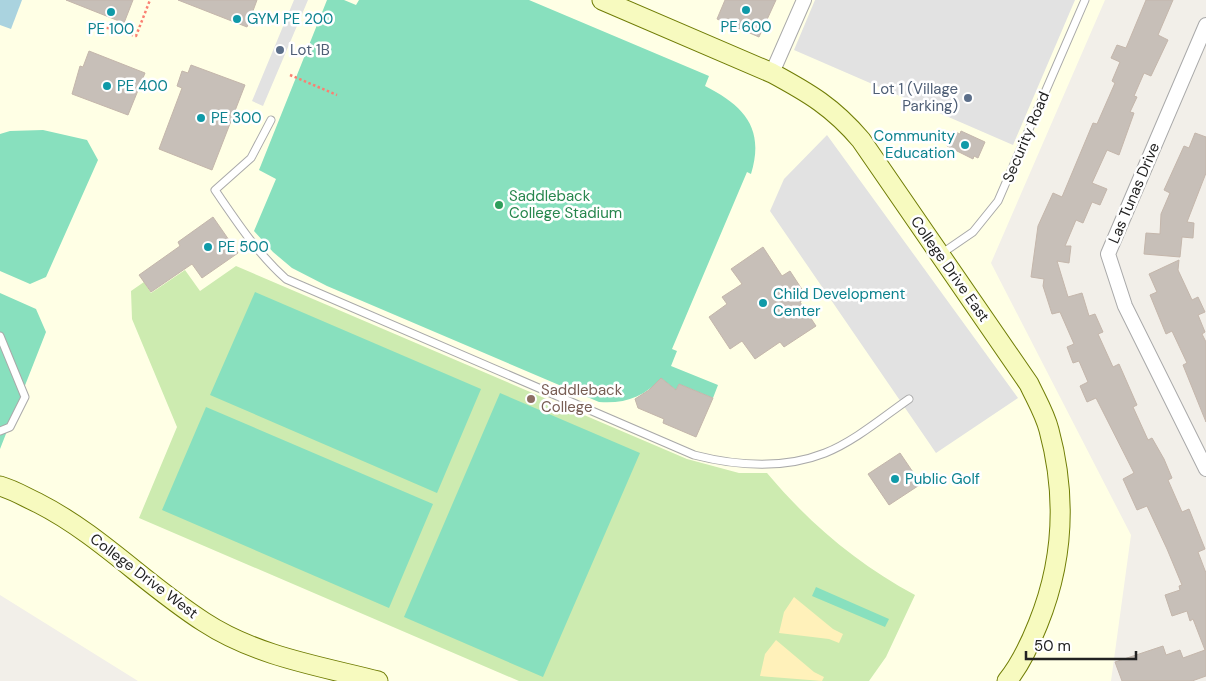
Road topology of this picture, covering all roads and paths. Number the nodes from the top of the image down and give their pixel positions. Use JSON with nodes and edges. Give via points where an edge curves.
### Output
{"nodes":[{"id":1,"x":150,"y":0,"type":"edge"},
{"id":2,"x":602,"y":0,"type":"edge"},
{"id":3,"x":804,"y":0,"type":"edge"},
{"id":4,"x":1085,"y":0,"type":"edge"},
{"id":5,"x":97,"y":25,"type":"dead end"},
{"id":6,"x":1206,"y":25,"type":"edge"},
{"id":7,"x":772,"y":73,"type":"junction"},
{"id":8,"x":290,"y":75,"type":"dead end"},
{"id":9,"x":337,"y":95,"type":"dead end"},
{"id":10,"x":271,"y":120,"type":"dead end"},
{"id":11,"x":941,"y":254,"type":"junction"},
{"id":12,"x":0,"y":336,"type":"edge"},
{"id":13,"x":909,"y":399,"type":"dead end"},
{"id":14,"x":0,"y":431,"type":"edge"},
{"id":15,"x":1206,"y":468,"type":"edge"},
{"id":16,"x":0,"y":486,"type":"edge"},
{"id":17,"x":378,"y":681,"type":"edge"},
{"id":18,"x":1007,"y":681,"type":"edge"}],
"edges":[{"from":1,"to":5,"type":"path","via":[[136,36]]},
{"from":2,"to":7,"type":"street","name":"College Drive East"},
{"from":3,"to":7,"type":"street"},
{"from":4,"to":11,"type":"lane","name":"Security Road","via":[[998,201],[973,232]]},
{"from":6,"to":15,"type":"street","name":"Las Tunas Drive","via":[[1108,254],[1125,306]]},
{"from":7,"to":11,"type":"street","name":"College Drive East","via":[[844,120]]},
{"from":8,"to":9,"type":"path"},
{"from":10,"to":13,"type":"lane","via":[[251,158],[215,190],[268,263],[295,283],[694,455],[724,463],[786,464],[826,453]]},
{"from":11,"to":18,"type":"street","name":"College Drive East","via":[[1030,384],[1049,428],[1059,475],[1061,542],[1050,594],[1031,640]]},
{"from":12,"to":14,"type":"lane","via":[[25,396],[10,427]]},
{"from":16,"to":17,"type":"street","name":"College Drive West","via":[[59,514],[205,623],[255,648]]}]}
